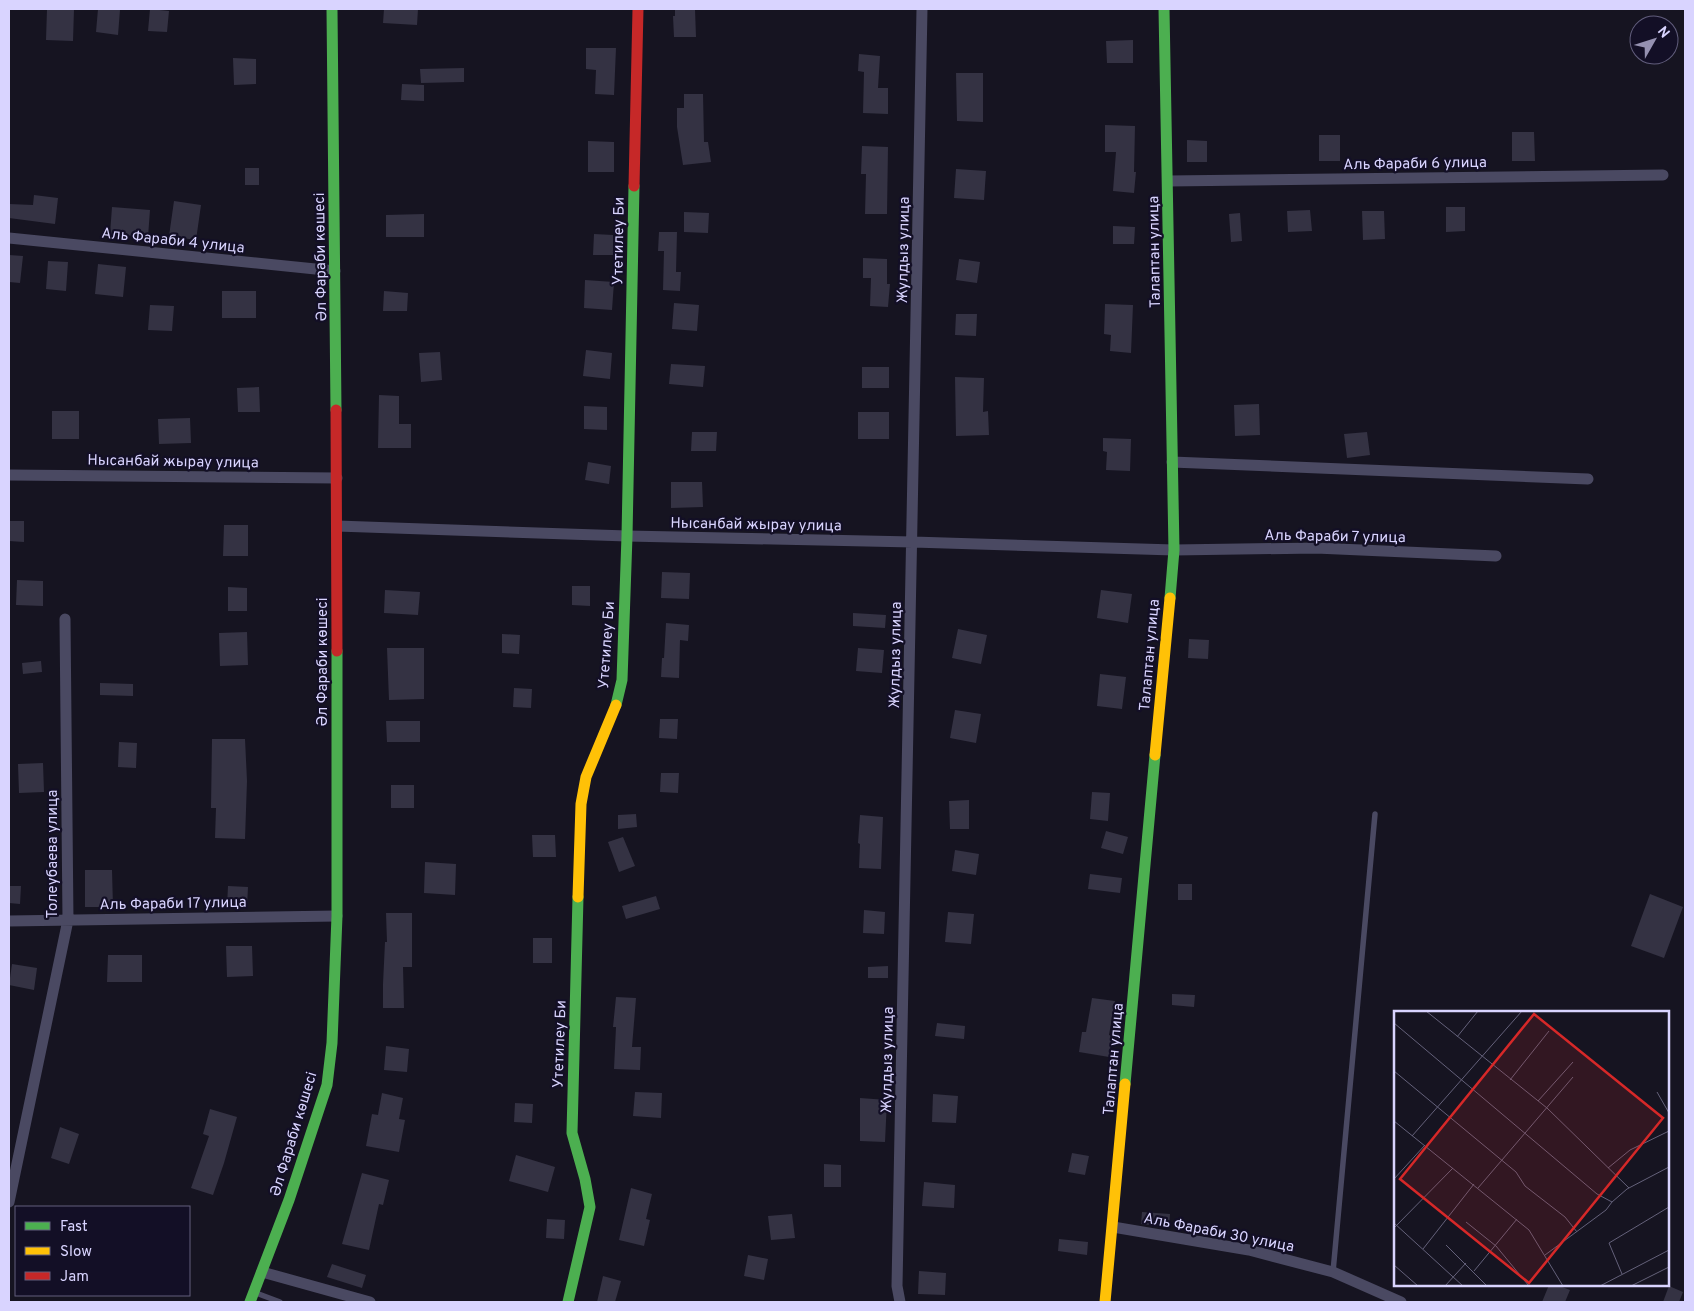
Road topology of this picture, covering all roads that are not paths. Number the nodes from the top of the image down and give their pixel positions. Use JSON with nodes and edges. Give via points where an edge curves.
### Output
{"nodes":[{"id":1,"x":332,"y":9,"type":"edge"},
{"id":2,"x":638,"y":9,"type":"edge"},
{"id":3,"x":922,"y":9,"type":"edge"},
{"id":4,"x":1164,"y":9,"type":"edge"},
{"id":5,"x":1663,"y":175,"type":"dead end"},
{"id":6,"x":1168,"y":181,"type":"junction"},
{"id":7,"x":9,"y":238,"type":"edge"},
{"id":8,"x":335,"y":272,"type":"junction"},
{"id":9,"x":1172,"y":462,"type":"junction"},
{"id":10,"x":9,"y":475,"type":"edge"},
{"id":11,"x":337,"y":478,"type":"junction"},
{"id":12,"x":1588,"y":479,"type":"dead end"},
{"id":13,"x":337,"y":526,"type":"junction"},
{"id":14,"x":627,"y":536,"type":"junction"},
{"id":15,"x":913,"y":542,"type":"junction"},
{"id":16,"x":1174,"y":550,"type":"junction"},
{"id":17,"x":1496,"y":556,"type":"dead end"},
{"id":18,"x":64,"y":619,"type":"dead end"},
{"id":19,"x":1375,"y":814,"type":"dead end"},
{"id":20,"x":337,"y":916,"type":"junction"},
{"id":21,"x":68,"y":920,"type":"junction"},
{"id":22,"x":9,"y":921,"type":"edge"},
{"id":23,"x":9,"y":1202,"type":"edge"},
{"id":24,"x":1113,"y":1227,"type":"junction"},
{"id":25,"x":262,"y":1272,"type":"junction"},
{"id":26,"x":1333,"y":1272,"type":"junction"},
{"id":27,"x":252,"y":1297,"type":"edge"},
{"id":28,"x":280,"y":1302,"type":"edge"},
{"id":29,"x":370,"y":1302,"type":"edge"},
{"id":30,"x":568,"y":1302,"type":"edge"},
{"id":31,"x":900,"y":1302,"type":"edge"},
{"id":32,"x":1105,"y":1302,"type":"edge"},
{"id":33,"x":1401,"y":1302,"type":"edge"}],
"edges":[{"from":1,"to":8,"type":"street","name":"Әл Фараби көшесі"},
{"from":2,"to":14,"type":"street","name":"Утетилеу Би"},
{"from":3,"to":15,"type":"street","name":"Жулдыз улица"},
{"from":4,"to":6,"type":"street","name":"Талаптан улица"},
{"from":5,"to":6,"type":"street","name":"Аль Фараби 6 улица"},
{"from":6,"to":9,"type":"street","name":"Талаптан улица"},
{"from":7,"to":8,"type":"street","name":"Аль Фараби 4 улица"},
{"from":8,"to":11,"type":"street","name":"Әл Фараби көшесі"},
{"from":9,"to":12,"type":"street"},
{"from":9,"to":16,"type":"street","name":"Талаптан улица"},
{"from":10,"to":11,"type":"street","name":"Нысанбай жырау улица"},
{"from":11,"to":13,"type":"street","name":"Әл Фараби көшесі"},
{"from":13,"to":14,"type":"street","name":"Нысанбай жырау улица"},
{"from":13,"to":20,"type":"street","name":"Әл Фараби көшесі"},
{"from":14,"to":15,"type":"street","name":"Нысанбай жырау улица"},
{"from":14,"to":30,"type":"street","name":"Утетилеу Би","via":[[622,680],[615,708],[586,777],[581,804],[572,1133],[590,1194],[590,1207]]},
{"from":15,"to":16,"type":"street","name":"Нысанбай жырау улица"},
{"from":15,"to":31,"type":"street","name":"Жулдыз улица","via":[[897,1286]]},
{"from":16,"to":17,"type":"street","name":"Аль Фараби 7 улица","via":[[1316,548]]},
{"from":16,"to":24,"type":"street","name":"Талаптан улица"},
{"from":18,"to":21,"type":"street","name":"Толеубаева улица"},
{"from":19,"to":26,"type":"lane"},
{"from":20,"to":21,"type":"street","name":"Аль Фараби 17 улица"},
{"from":20,"to":25,"type":"street","name":"Әл Фараби көшесі","via":[[332,1043],[327,1085]]},
{"from":21,"to":22,"type":"street","name":"Аль Фараби 17 улица"},
{"from":21,"to":23,"type":"street","name":"Толеубаева улица"},
{"from":24,"to":26,"type":"street","name":"Аль Фараби 30 улица","via":[[1249,1250]]},
{"from":24,"to":32,"type":"street","name":"Талаптан улица"},
{"from":25,"to":27,"type":"street","name":"Әл Фараби көшесі"},
{"from":25,"to":29,"type":"street"},
{"from":26,"to":33,"type":"street","name":"Аль Фараби 30 улица"},
{"from":27,"to":28,"type":"lane"}]}
